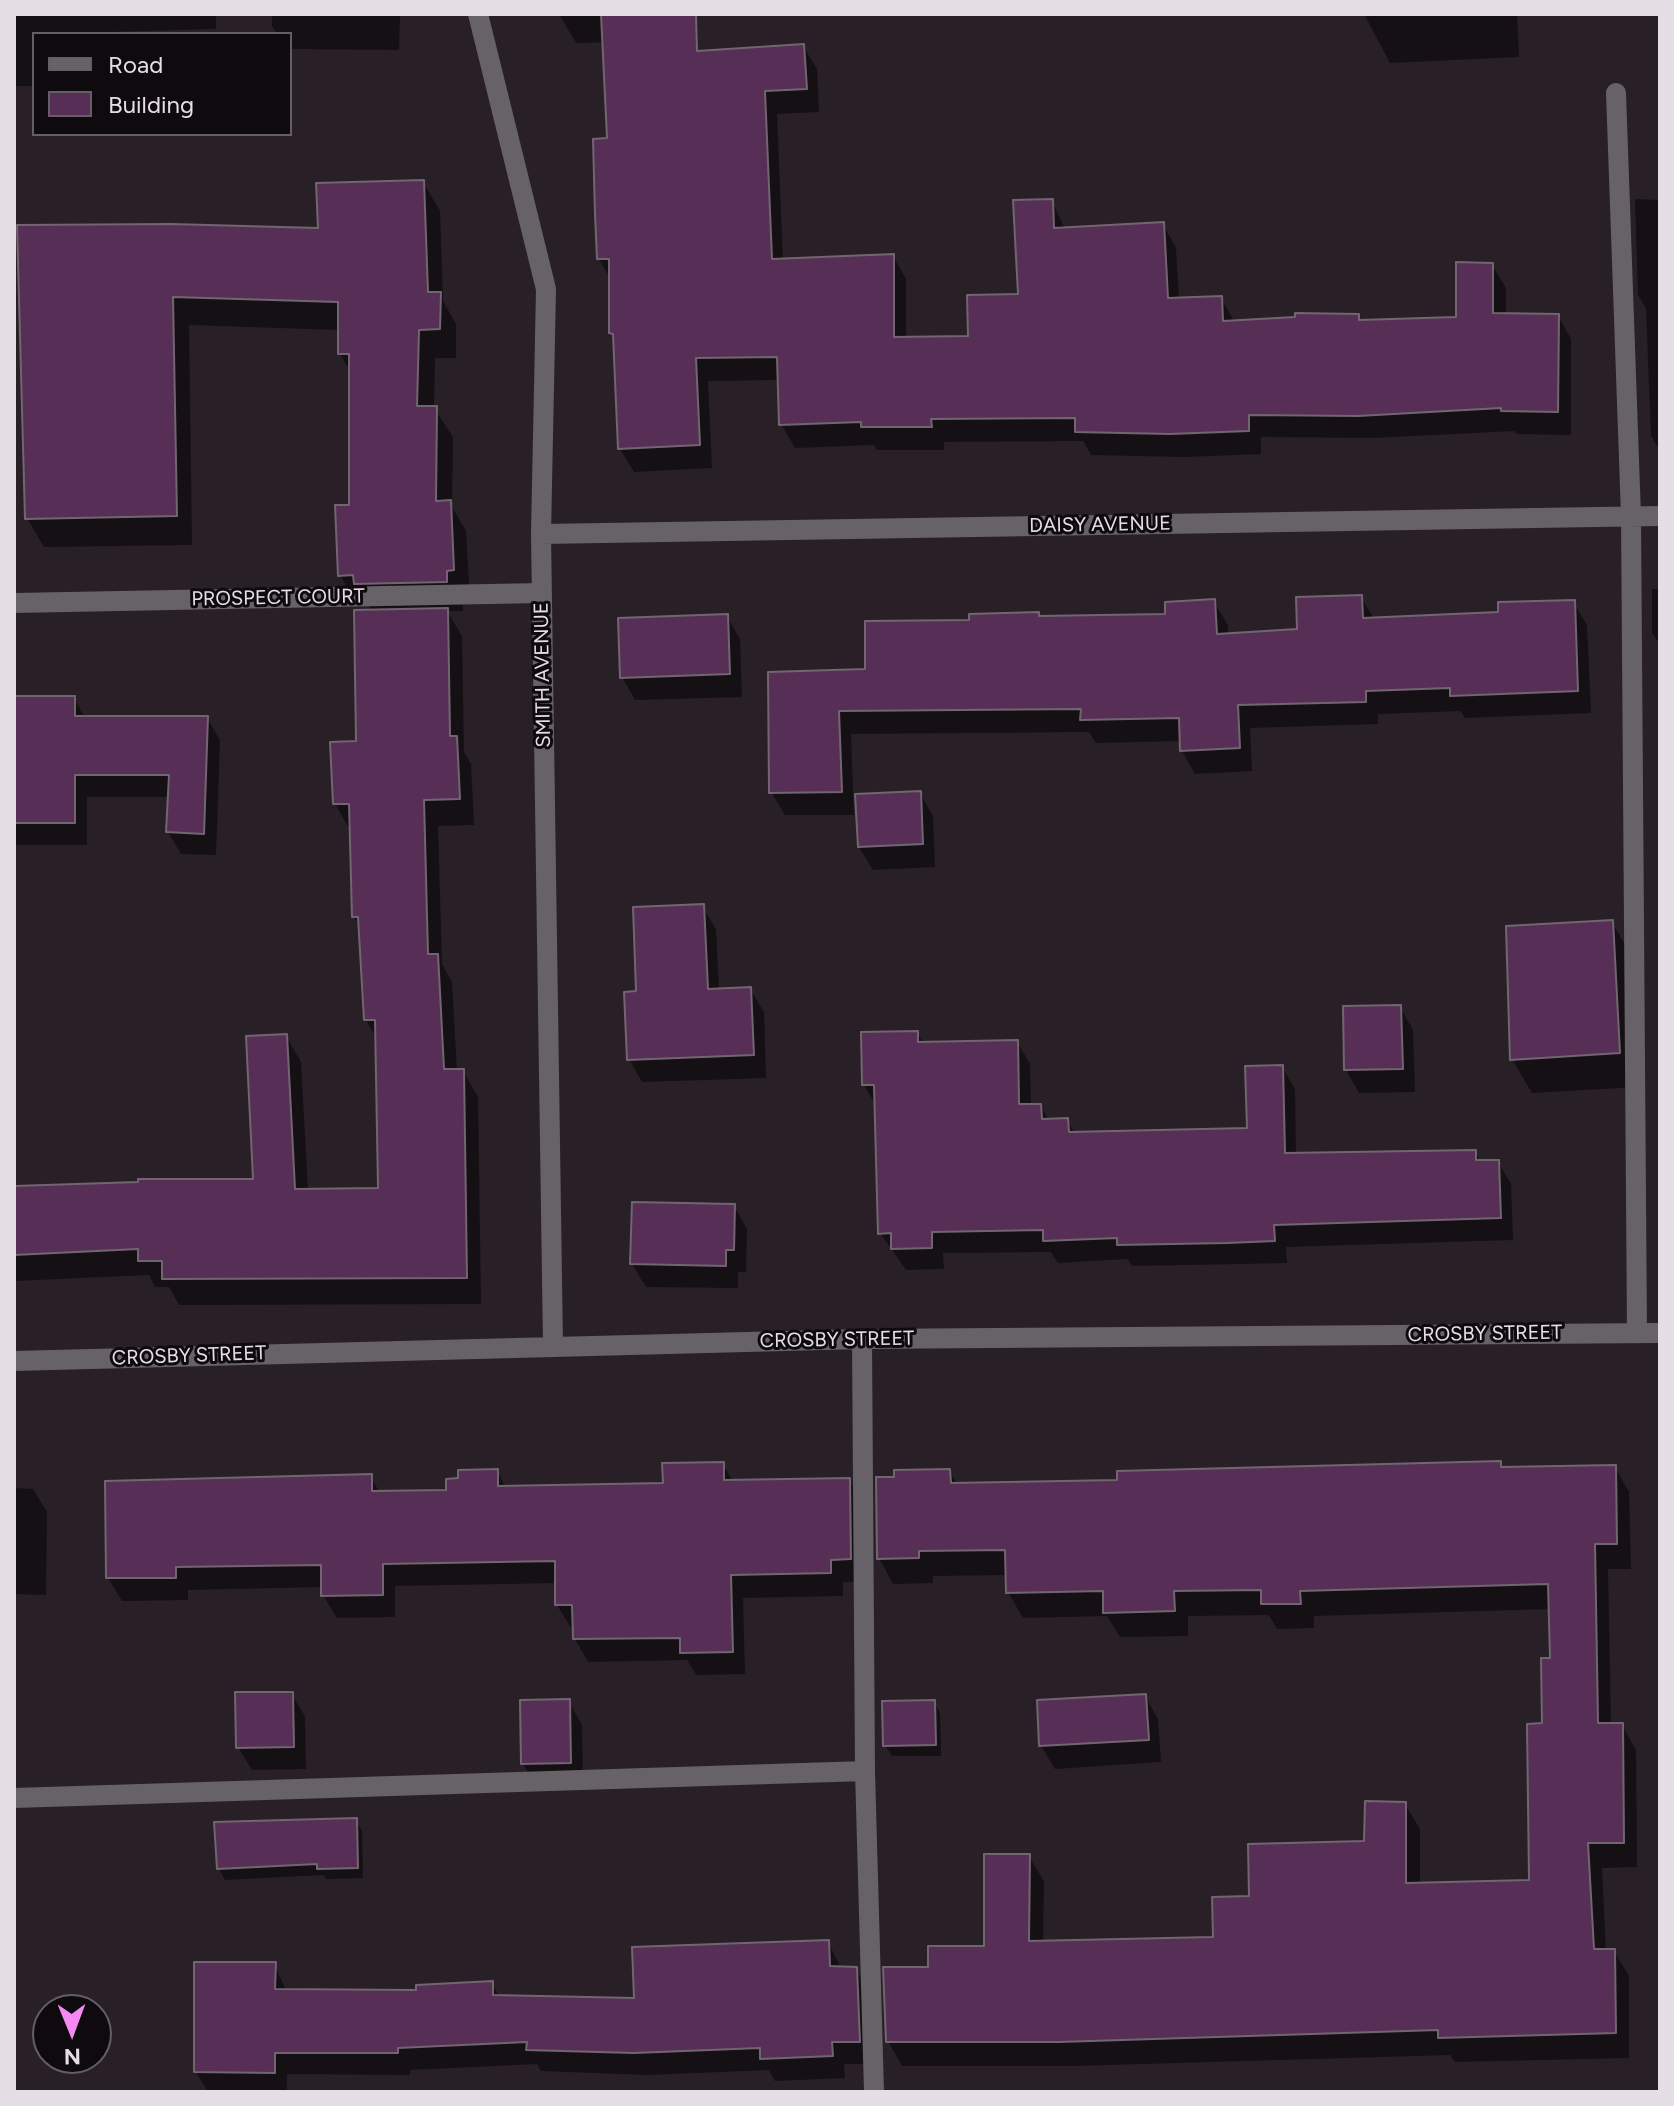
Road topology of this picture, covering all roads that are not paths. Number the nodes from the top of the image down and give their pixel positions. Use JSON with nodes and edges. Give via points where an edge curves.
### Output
{"nodes":[{"id":1,"x":478,"y":14,"type":"edge"},
{"id":2,"x":1616,"y":93,"type":"dead end"},
{"id":3,"x":1631,"y":516,"type":"junction"},
{"id":4,"x":1660,"y":516,"type":"edge"},
{"id":5,"x":541,"y":534,"type":"junction"},
{"id":6,"x":542,"y":593,"type":"junction"},
{"id":7,"x":14,"y":603,"type":"edge"},
{"id":8,"x":1637,"y":1332,"type":"junction"},
{"id":9,"x":1660,"y":1333,"type":"edge"},
{"id":10,"x":862,"y":1339,"type":"junction"},
{"id":11,"x":553,"y":1345,"type":"junction"},
{"id":12,"x":14,"y":1361,"type":"edge"},
{"id":13,"x":865,"y":1771,"type":"junction"},
{"id":14,"x":14,"y":1798,"type":"edge"},
{"id":15,"x":874,"y":2092,"type":"edge"}],
"edges":[{"from":1,"to":5,"type":"street","name":"SMITH AVENUE","via":[[546,289]]},
{"from":2,"to":3,"type":"street"},
{"from":3,"to":4,"type":"street","name":"DAISY AVENUE"},
{"from":3,"to":5,"type":"street","name":"DAISY AVENUE"},
{"from":3,"to":8,"type":"street"},
{"from":5,"to":6,"type":"street","name":"SMITH AVENUE"},
{"from":6,"to":7,"type":"street","name":"PROSPECT COURT"},
{"from":6,"to":11,"type":"street","name":"SMITH AVENUE"},
{"from":8,"to":9,"type":"street","name":"CROSBY STREET"},
{"from":8,"to":10,"type":"street","name":"CROSBY STREET"},
{"from":10,"to":11,"type":"street","name":"CROSBY STREET"},
{"from":10,"to":13,"type":"street"},
{"from":11,"to":12,"type":"street","name":"CROSBY STREET"},
{"from":13,"to":14,"type":"street"},
{"from":13,"to":15,"type":"street"}]}
